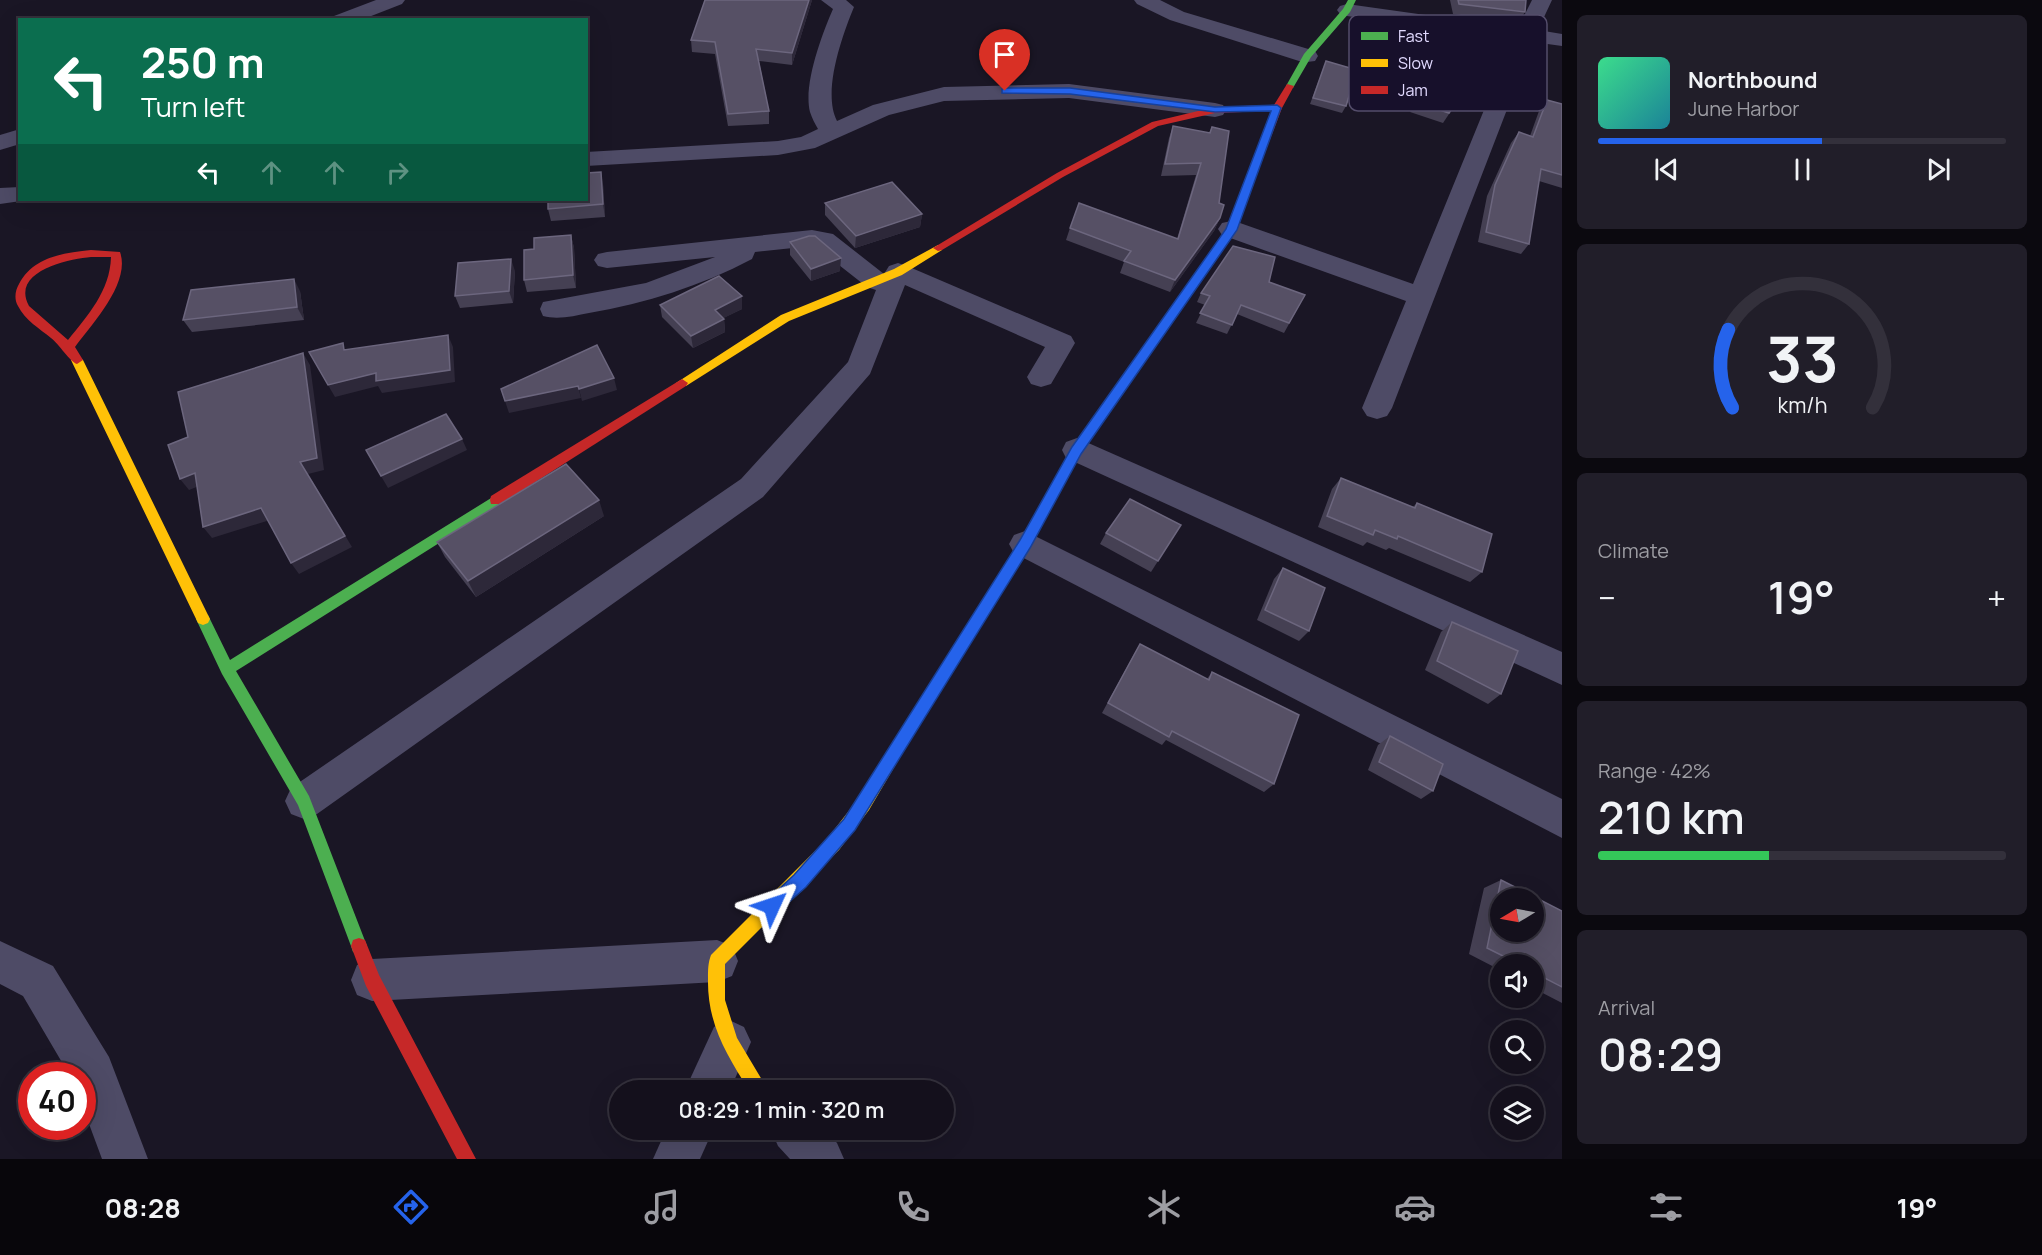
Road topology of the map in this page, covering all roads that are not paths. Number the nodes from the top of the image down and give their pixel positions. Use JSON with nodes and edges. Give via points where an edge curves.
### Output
{"nodes":[{"id":1,"x":395,"y":0,"type":"edge"},
{"id":2,"x":831,"y":0,"type":"edge"},
{"id":3,"x":1144,"y":0,"type":"edge"},
{"id":4,"x":1542,"y":0,"type":"edge"},
{"id":5,"x":1349,"y":5,"type":"edge"},
{"id":6,"x":1408,"y":15,"type":"edge"},
{"id":7,"x":1535,"y":15,"type":"edge"},
{"id":8,"x":346,"y":18,"type":"edge"},
{"id":9,"x":1547,"y":38,"type":"edge"},
{"id":10,"x":1562,"y":40,"type":"edge"},
{"id":11,"x":1307,"y":56,"type":"junction"},
{"id":12,"x":1277,"y":108,"type":"junction"},
{"id":13,"x":1215,"y":110,"type":"junction"},
{"id":14,"x":1495,"y":111,"type":"edge"},
{"id":15,"x":831,"y":132,"type":"junction"},
{"id":16,"x":18,"y":137,"type":"edge"},
{"id":17,"x":0,"y":143,"type":"edge"},
{"id":18,"x":588,"y":159,"type":"edge"},
{"id":19,"x":18,"y":194,"type":"edge"},
{"id":20,"x":0,"y":196,"type":"edge"},
{"id":21,"x":1231,"y":230,"type":"junction"},
{"id":22,"x":760,"y":243,"type":"junction"},
{"id":23,"x":607,"y":260,"type":"dead end"},
{"id":24,"x":887,"y":276,"type":"junction"},
{"id":25,"x":1422,"y":297,"type":"junction"},
{"id":26,"x":553,"y":309,"type":"dead end"},
{"id":27,"x":70,"y":345,"type":"junction"},
{"id":28,"x":1041,"y":377,"type":"dead end"},
{"id":29,"x":1377,"y":408,"type":"dead end"},
{"id":30,"x":1077,"y":450,"type":"junction"},
{"id":31,"x":1025,"y":544,"type":"junction"},
{"id":32,"x":227,"y":669,"type":"junction"},
{"id":33,"x":1562,"y":669,"type":"edge"},
{"id":34,"x":304,"y":801,"type":"junction"},
{"id":35,"x":1562,"y":819,"type":"edge"},
{"id":36,"x":717,"y":961,"type":"junction"},
{"id":37,"x":0,"y":962,"type":"edge"},
{"id":38,"x":372,"y":980,"type":"junction"},
{"id":39,"x":729,"y":1042,"type":"junction"},
{"id":40,"x":712,"y":1080,"type":"edge"},
{"id":41,"x":753,"y":1080,"type":"edge"},
{"id":42,"x":685,"y":1140,"type":"edge"},
{"id":43,"x":803,"y":1140,"type":"edge"},
{"id":44,"x":125,"y":1159,"type":"edge"},
{"id":45,"x":467,"y":1159,"type":"edge"},
{"id":46,"x":676,"y":1159,"type":"edge"},
{"id":47,"x":821,"y":1159,"type":"edge"}],
"edges":[{"from":1,"to":8,"type":"street"},
{"from":2,"to":15,"type":"street","via":[[844,7],[821,80],[821,110]]},
{"from":3,"to":11,"type":"street","via":[[1177,16]]},
{"from":4,"to":7,"type":"street"},
{"from":5,"to":6,"type":"street"},
{"from":5,"to":11,"type":"street"},
{"from":9,"to":10,"type":"street"},
{"from":11,"to":12,"type":"street"},
{"from":12,"to":13,"type":"street"},
{"from":12,"to":21,"type":"street"},
{"from":13,"to":15,"type":"street","via":[[1070,91],[944,94],[881,110]]},
{"from":13,"to":24,"type":"street","via":[[1155,124]]},
{"from":14,"to":25,"type":"street"},
{"from":15,"to":18,"type":"street","via":[[807,143],[778,148]]},
{"from":16,"to":17,"type":"street"},
{"from":19,"to":20,"type":"street"},
{"from":21,"to":25,"type":"street"},
{"from":21,"to":30,"type":"street"},
{"from":22,"to":23,"type":"street"},
{"from":22,"to":24,"type":"street","via":[[824,240]]},
{"from":22,"to":26,"type":"street","via":[[713,270],[603,303]]},
{"from":24,"to":28,"type":"street","via":[[1060,343]]},
{"from":24,"to":32,"type":"street","via":[[785,318]]},
{"from":24,"to":34,"type":"street","via":[[887,294],[860,367],[752,488]]},
{"from":25,"to":29,"type":"street"},
{"from":27,"to":27,"type":"street","via":[[103,301],[119,266],[116,254],[104,252],[58,259],[25,277],[20,301],[60,341]]},
{"from":27,"to":32,"type":"street"},
{"from":30,"to":31,"type":"street"},
{"from":30,"to":33,"type":"street"},
{"from":31,"to":35,"type":"street"},
{"from":31,"to":36,"type":"street","via":[[849,825],[800,881]]},
{"from":32,"to":34,"type":"street"},
{"from":34,"to":38,"type":"street"},
{"from":36,"to":38,"type":"street"},
{"from":36,"to":39,"type":"street","via":[[716,1000]]},
{"from":37,"to":44,"type":"street","via":[[38,981],[93,1073]]},
{"from":38,"to":45,"type":"street"},
{"from":39,"to":40,"type":"street"},
{"from":39,"to":41,"type":"street"},
{"from":42,"to":46,"type":"street"},
{"from":43,"to":47,"type":"street"}]}
